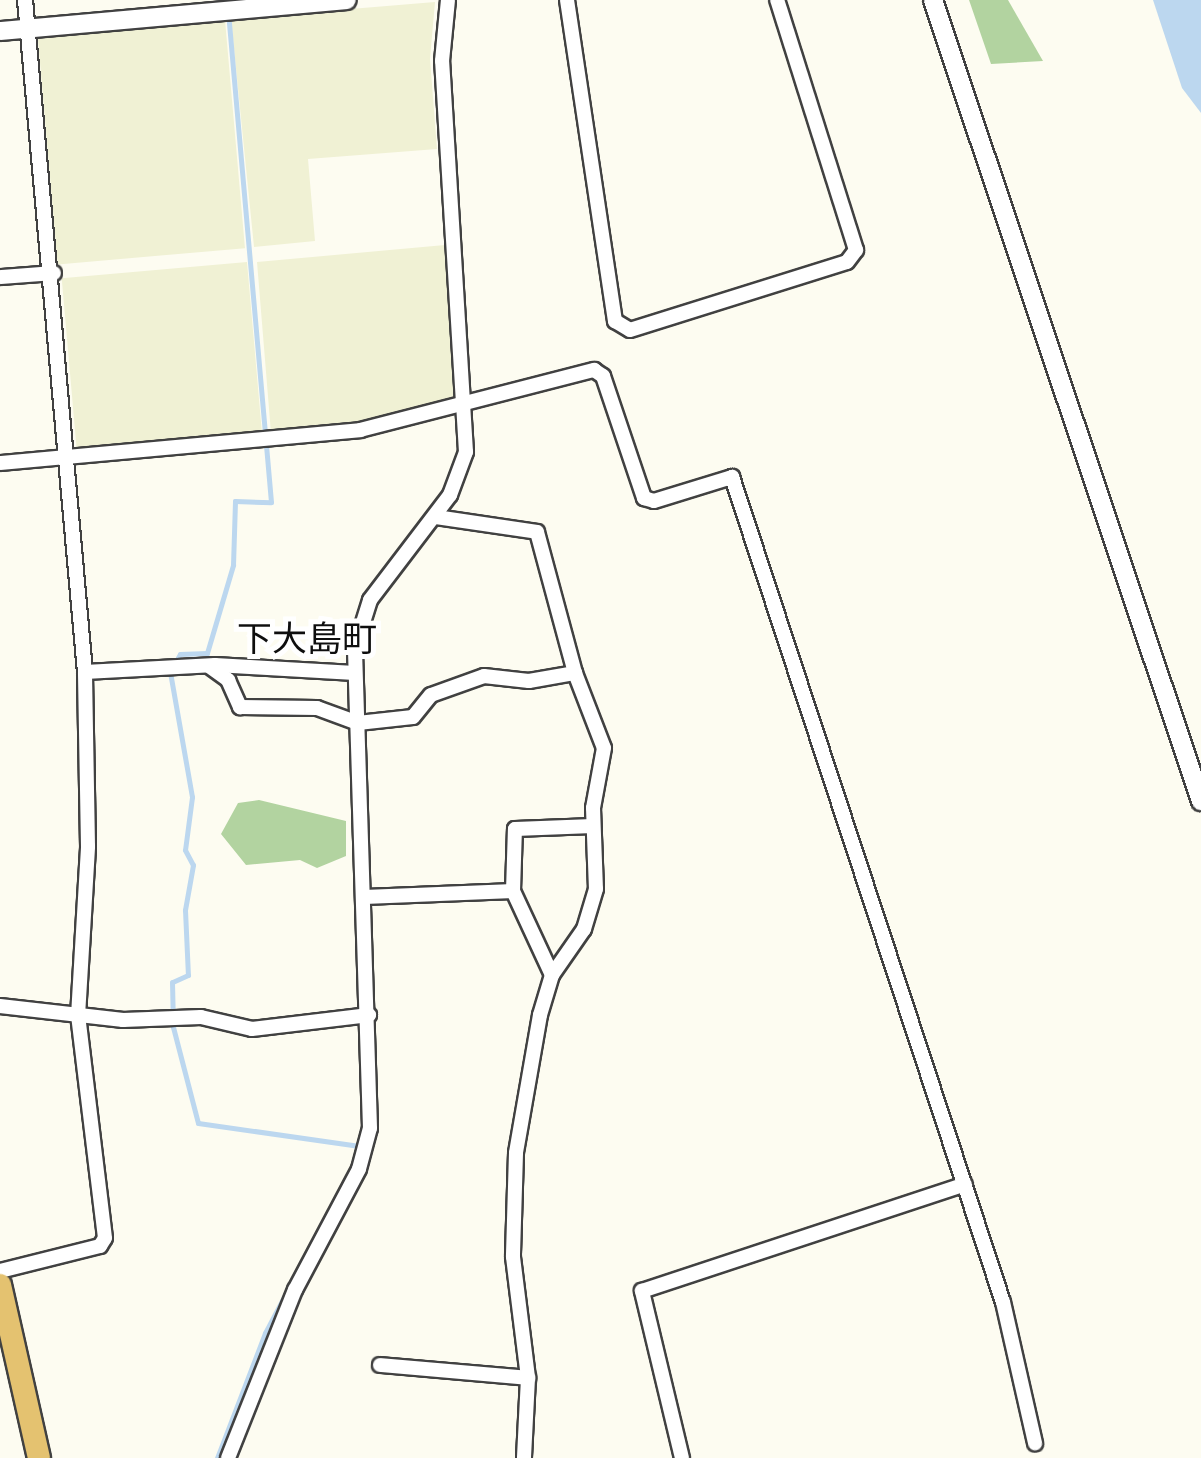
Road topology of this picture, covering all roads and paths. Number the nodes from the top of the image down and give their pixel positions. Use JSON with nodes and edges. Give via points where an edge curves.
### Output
{"nodes":[{"id":1,"x":25,"y":0,"type":"edge"},
{"id":2,"x":347,"y":0,"type":"edge"},
{"id":3,"x":448,"y":0,"type":"edge"},
{"id":4,"x":566,"y":0,"type":"edge"},
{"id":5,"x":777,"y":0,"type":"edge"},
{"id":6,"x":933,"y":0,"type":"edge"},
{"id":7,"x":27,"y":29,"type":"junction"},
{"id":8,"x":0,"y":31,"type":"edge"},
{"id":9,"x":54,"y":273,"type":"junction"},
{"id":10,"x":0,"y":277,"type":"edge"},
{"id":11,"x":463,"y":404,"type":"junction"},
{"id":12,"x":69,"y":458,"type":"junction"},
{"id":13,"x":0,"y":464,"type":"edge"},
{"id":14,"x":436,"y":517,"type":"junction"},
{"id":15,"x":209,"y":666,"type":"junction"},
{"id":16,"x":85,"y":672,"type":"junction"},
{"id":17,"x":355,"y":673,"type":"junction"},
{"id":18,"x":575,"y":673,"type":"junction"},
{"id":19,"x":358,"y":723,"type":"junction"},
{"id":20,"x":1201,"y":801,"type":"edge"},
{"id":21,"x":593,"y":826,"type":"junction"},
{"id":22,"x":513,"y":890,"type":"junction"},
{"id":23,"x":364,"y":898,"type":"junction"},
{"id":24,"x":552,"y":975,"type":"junction"},
{"id":25,"x":0,"y":1006,"type":"edge"},
{"id":26,"x":78,"y":1016,"type":"junction"},
{"id":27,"x":369,"y":1016,"type":"junction"},
{"id":28,"x":965,"y":1184,"type":"junction"},
{"id":29,"x":0,"y":1270,"type":"edge"},
{"id":30,"x":0,"y":1285,"type":"edge"},
{"id":31,"x":380,"y":1365,"type":"dead end"},
{"id":32,"x":528,"y":1378,"type":"junction"},
{"id":33,"x":1036,"y":1443,"type":"dead end"},
{"id":34,"x":39,"y":1458,"type":"edge"},
{"id":35,"x":228,"y":1458,"type":"edge"},
{"id":36,"x":524,"y":1458,"type":"edge"},
{"id":37,"x":682,"y":1458,"type":"edge"}],
"edges":[{"from":1,"to":7,"type":"street"},
{"from":2,"to":7,"type":"street"},
{"from":3,"to":11,"type":"street","via":[[442,61]]},
{"from":4,"to":5,"type":"street","via":[[615,321],[630,330],[847,262],[856,250]]},
{"from":6,"to":20,"type":"street"},
{"from":7,"to":8,"type":"street"},
{"from":7,"to":9,"type":"street"},
{"from":9,"to":10,"type":"street"},
{"from":9,"to":12,"type":"street"},
{"from":11,"to":12,"type":"street","via":[[360,430]]},
{"from":11,"to":14,"type":"street","via":[[466,452]]},
{"from":11,"to":28,"type":"street","via":[[594,370],[603,376],[644,498],[654,502],[732,477]]},
{"from":12,"to":13,"type":"street"},
{"from":12,"to":16,"type":"street"},
{"from":14,"to":17,"type":"street","via":[[370,600],[355,648]]},
{"from":14,"to":18,"type":"street","via":[[537,532]]},
{"from":15,"to":16,"type":"street"},
{"from":15,"to":17,"type":"street"},
{"from":15,"to":19,"type":"street","via":[[228,680],[240,707],[317,708]]},
{"from":16,"to":26,"type":"street","via":[[88,846]]},
{"from":17,"to":19,"type":"street"},
{"from":18,"to":19,"type":"street","via":[[529,681],[484,676],[431,695],[414,717]]},
{"from":18,"to":21,"type":"street","via":[[604,748]]},
{"from":19,"to":23,"type":"street"},
{"from":21,"to":22,"type":"street","via":[[516,829]]},
{"from":21,"to":24,"type":"street","via":[[598,870],[590,914]]},
{"from":22,"to":23,"type":"street"},
{"from":22,"to":24,"type":"street"},
{"from":23,"to":27,"type":"street"},
{"from":24,"to":32,"type":"street","via":[[530,1049],[515,1168],[513,1256]]},
{"from":25,"to":26,"type":"street"},
{"from":26,"to":27,"type":"street","via":[[202,1016],[252,1029]]},
{"from":26,"to":29,"type":"street","via":[[104,1243]]},
{"from":27,"to":35,"type":"street","via":[[370,1128],[359,1169],[294,1290]]},
{"from":28,"to":33,"type":"street","via":[[1003,1302]]},
{"from":28,"to":37,"type":"street","via":[[642,1291]]},
{"from":30,"to":34,"type":"highway"},
{"from":31,"to":32,"type":"street"},
{"from":32,"to":36,"type":"street"}]}
